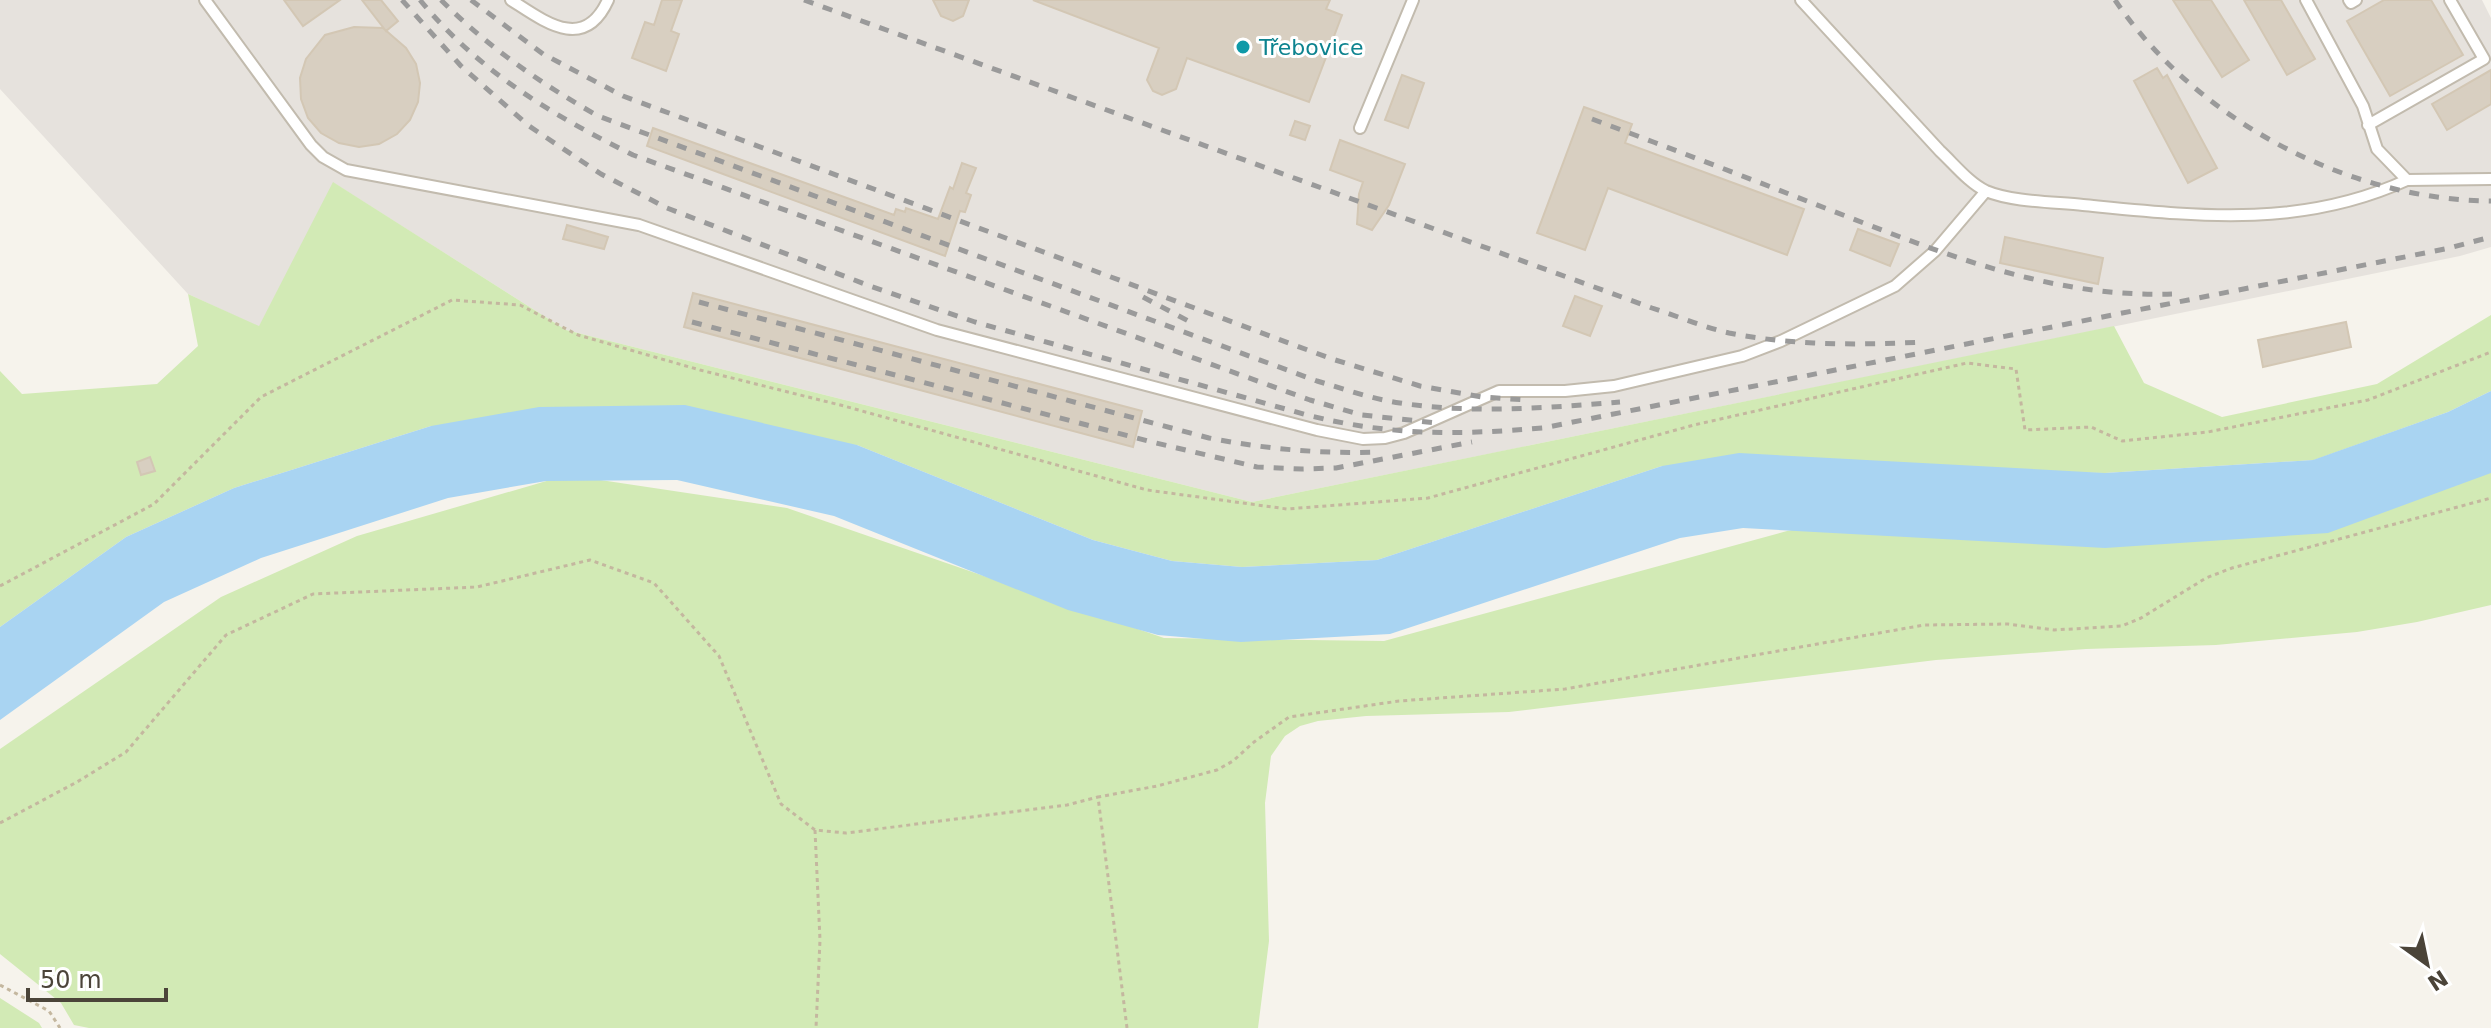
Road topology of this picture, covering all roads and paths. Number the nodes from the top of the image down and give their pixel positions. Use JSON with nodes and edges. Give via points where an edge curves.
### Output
{"nodes":[{"id":1,"x":205,"y":0,"type":"edge"},
{"id":2,"x":511,"y":0,"type":"edge"},
{"id":3,"x":608,"y":0,"type":"edge"},
{"id":4,"x":1413,"y":0,"type":"edge"},
{"id":5,"x":1801,"y":0,"type":"edge"},
{"id":6,"x":2306,"y":0,"type":"edge"},
{"id":7,"x":2349,"y":0,"type":"edge"},
{"id":8,"x":2356,"y":0,"type":"edge"},
{"id":9,"x":2450,"y":0,"type":"edge"},
{"id":10,"x":2368,"y":125,"type":"junction"},
{"id":11,"x":1360,"y":128,"type":"dead end"},
{"id":12,"x":2491,"y":179,"type":"edge"},
{"id":13,"x":2407,"y":180,"type":"junction"},
{"id":14,"x":1986,"y":191,"type":"junction"},
{"id":15,"x":2491,"y":352,"type":"edge"},
{"id":16,"x":2491,"y":498,"type":"edge"},
{"id":17,"x":0,"y":586,"type":"edge"},
{"id":18,"x":1098,"y":797,"type":"junction"},
{"id":19,"x":0,"y":823,"type":"edge"},
{"id":20,"x":815,"y":830,"type":"junction"},
{"id":21,"x":0,"y":985,"type":"edge"},
{"id":22,"x":60,"y":1028,"type":"edge"},
{"id":23,"x":816,"y":1028,"type":"edge"},
{"id":24,"x":1127,"y":1028,"type":"edge"}],
"edges":[{"from":1,"to":14,"type":"lane","via":[[311,145],[346,170],[639,225],[937,330],[1363,439],[1404,433],[1499,391],[1614,386],[1763,348],[1895,286],[1935,251]]},
{"from":2,"to":3,"type":"lane","via":[[552,26],[567,29],[594,19]]},
{"from":4,"to":11,"type":"lane"},
{"from":5,"to":14,"type":"lane","via":[[1940,151]]},
{"from":6,"to":10,"type":"lane","via":[[2356,91]]},
{"from":7,"to":8,"type":"lane"},
{"from":9,"to":10,"type":"lane","via":[[2484,59]]},
{"from":10,"to":13,"type":"lane","via":[[2377,149]]},
{"from":12,"to":13,"type":"lane"},
{"from":13,"to":14,"type":"lane","via":[[2366,198],[2262,217],[2141,211]]},
{"from":15,"to":17,"type":"path","via":[[2368,400],[2208,432],[2122,441],[2091,427],[2025,430],[2016,369],[1967,363],[1694,425],[1428,498],[1287,509],[1147,490],[578,335],[520,305],[452,300],[261,397],[154,504]]},
{"from":16,"to":18,"type":"path","via":[[2232,568],[2122,626],[2054,630],[2008,624],[1924,625],[1565,689],[1399,701],[1289,717],[1217,770]]},
{"from":18,"to":20,"type":"path","via":[[846,833]]},
{"from":18,"to":24,"type":"path"},
{"from":19,"to":20,"type":"path","via":[[126,752],[226,635],[313,594],[477,587],[590,560],[654,583],[719,656],[781,804]]},
{"from":20,"to":23,"type":"path","via":[[820,940]]},
{"from":21,"to":22,"type":"path","via":[[49,1011]]}]}
